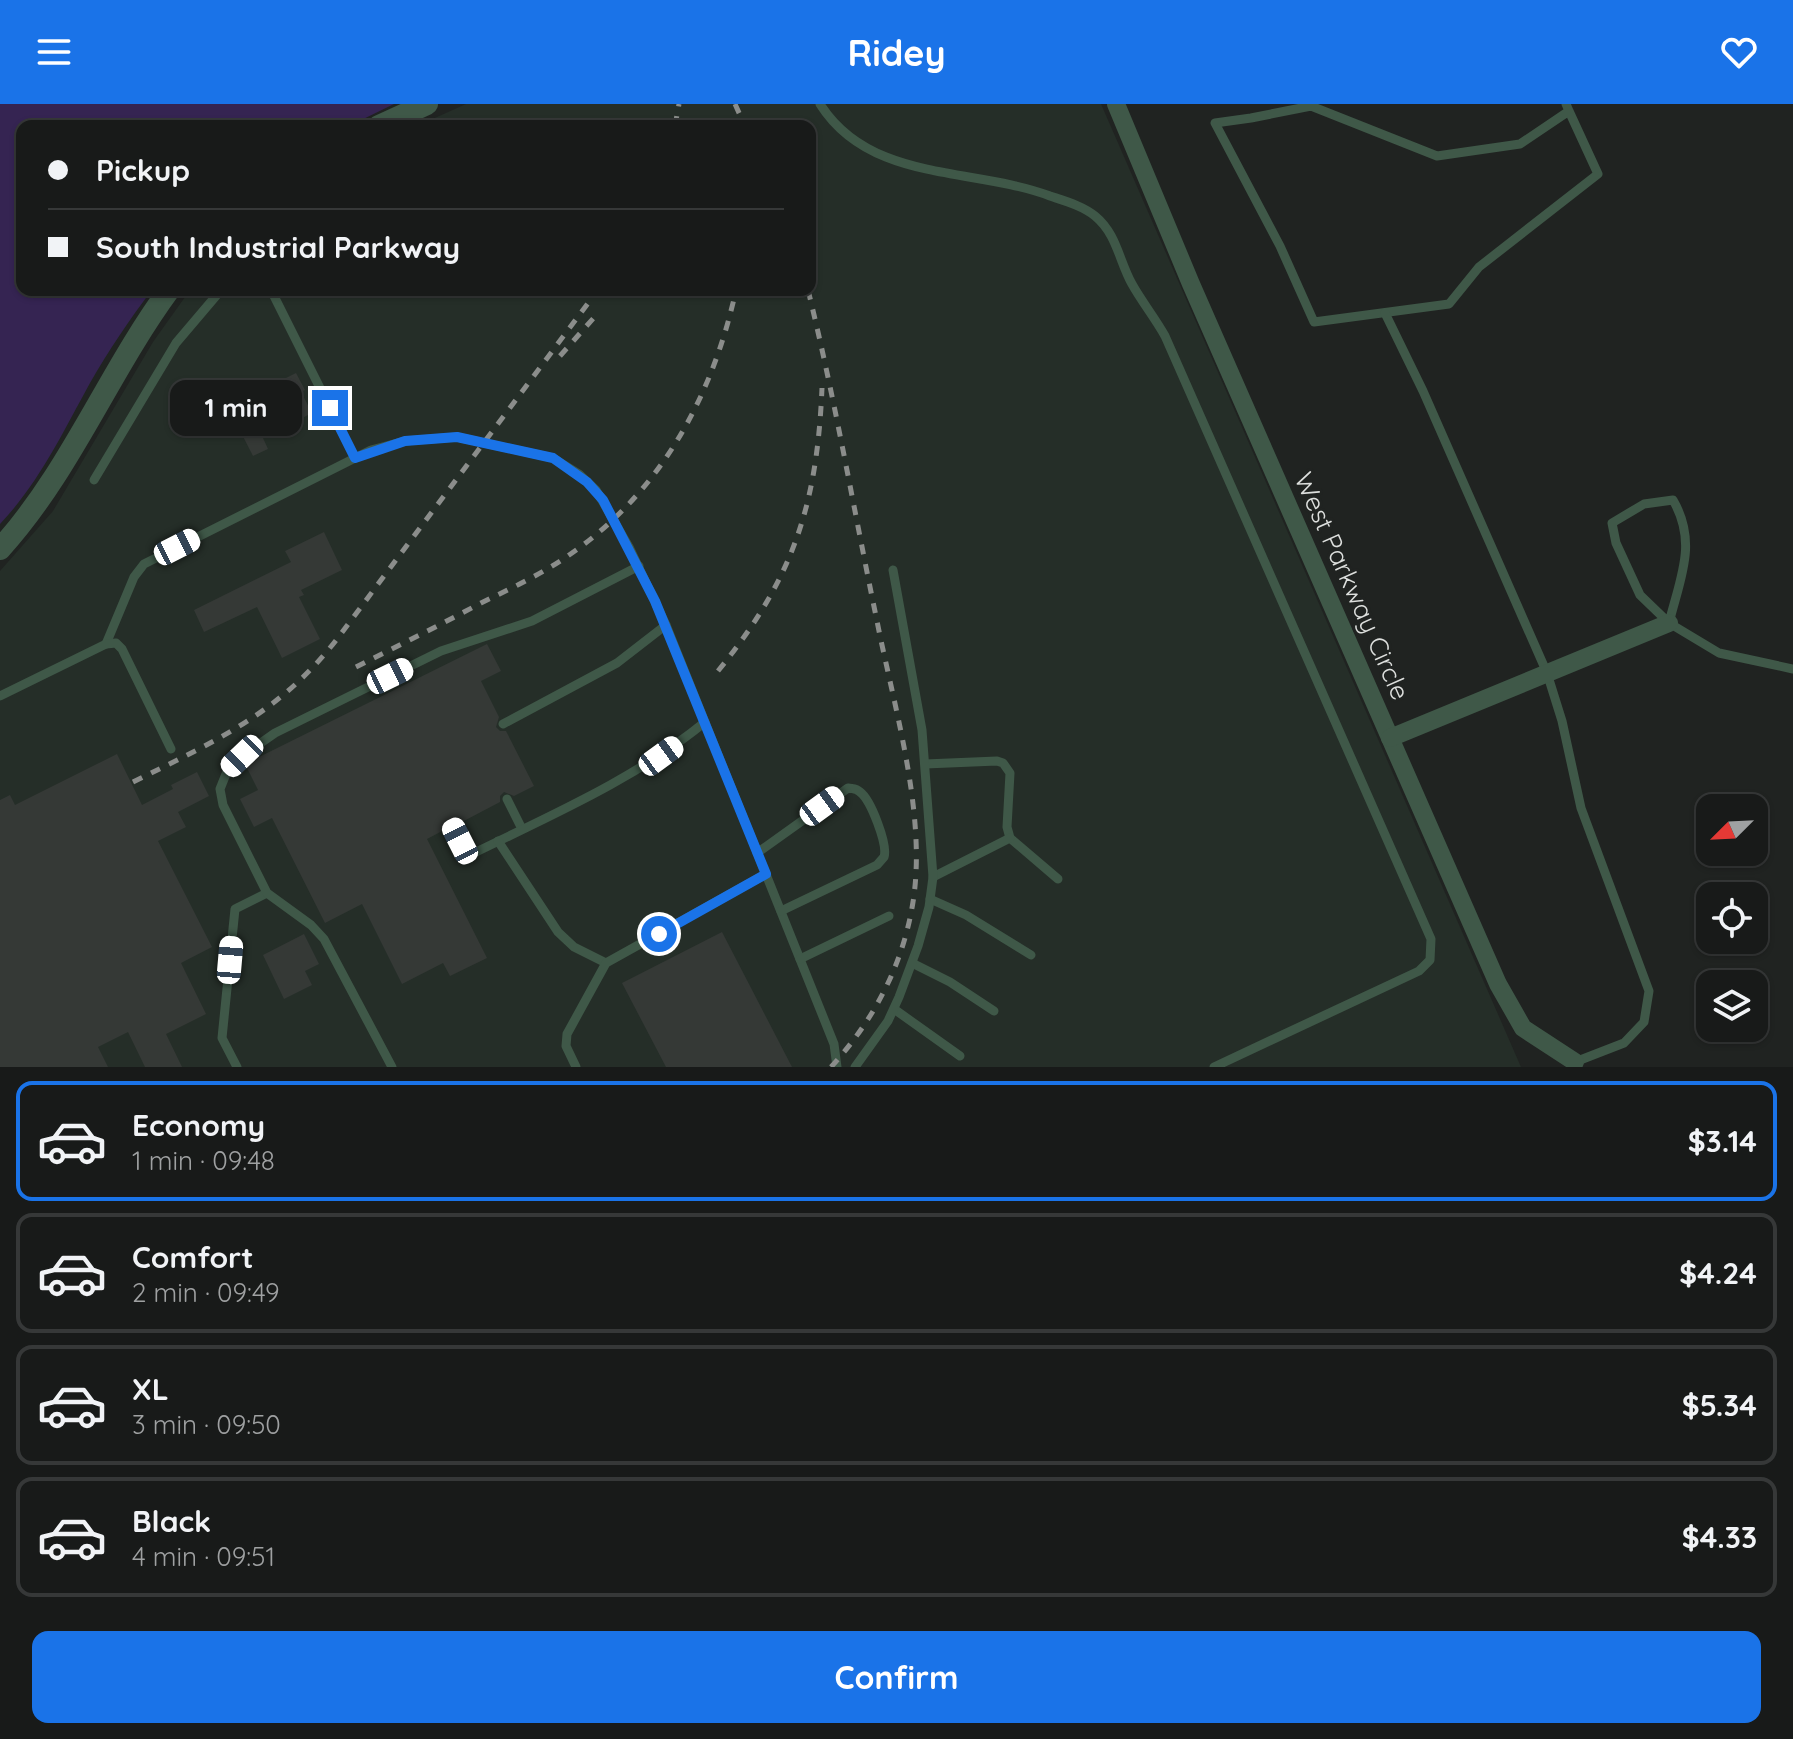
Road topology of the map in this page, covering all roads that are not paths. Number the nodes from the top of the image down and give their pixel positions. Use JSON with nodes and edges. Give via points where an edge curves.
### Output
{"nodes":[{"id":1,"x":427,"y":104,"type":"edge"},
{"id":2,"x":820,"y":104,"type":"edge"},
{"id":3,"x":1116,"y":104,"type":"edge"},
{"id":4,"x":1568,"y":108,"type":"edge"},
{"id":5,"x":392,"y":120,"type":"edge"},
{"id":6,"x":165,"y":296,"type":"edge"},
{"id":7,"x":216,"y":296,"type":"edge"},
{"id":8,"x":274,"y":296,"type":"edge"},
{"id":9,"x":1385,"y":313,"type":"junction"},
{"id":10,"x":355,"y":458,"type":"junction"},
{"id":11,"x":94,"y":480,"type":"dead end"},
{"id":12,"x":0,"y":549,"type":"edge"},
{"id":13,"x":639,"y":566,"type":"junction"},
{"id":14,"x":893,"y":570,"type":"dead end"},
{"id":15,"x":1669,"y":623,"type":"junction"},
{"id":16,"x":666,"y":625,"type":"junction"},
{"id":17,"x":106,"y":644,"type":"junction"},
{"id":18,"x":1793,"y":669,"type":"edge"},
{"id":19,"x":1547,"y":673,"type":"junction"},
{"id":20,"x":0,"y":696,"type":"edge"},
{"id":21,"x":705,"y":722,"type":"junction"},
{"id":22,"x":503,"y":724,"type":"dead end"},
{"id":23,"x":1390,"y":738,"type":"junction"},
{"id":24,"x":171,"y":749,"type":"dead end"},
{"id":25,"x":925,"y":764,"type":"junction"},
{"id":26,"x":507,"y":799,"type":"dead end"},
{"id":27,"x":453,"y":826,"type":"dead end"},
{"id":28,"x":522,"y":829,"type":"junction"},
{"id":29,"x":1010,"y":838,"type":"junction"},
{"id":30,"x":498,"y":841,"type":"junction"},
{"id":31,"x":757,"y":853,"type":"junction"},
{"id":32,"x":766,"y":874,"type":"junction"},
{"id":33,"x":933,"y":877,"type":"junction"},
{"id":34,"x":1058,"y":879,"type":"dead end"},
{"id":35,"x":267,"y":893,"type":"junction"},
{"id":36,"x":930,"y":899,"type":"junction"},
{"id":37,"x":781,"y":911,"type":"junction"},
{"id":38,"x":889,"y":916,"type":"dead end"},
{"id":39,"x":1031,"y":955,"type":"dead end"},
{"id":40,"x":800,"y":959,"type":"junction"},
{"id":41,"x":606,"y":963,"type":"junction"},
{"id":42,"x":912,"y":963,"type":"junction"},
{"id":43,"x":894,"y":1009,"type":"junction"},
{"id":44,"x":994,"y":1011,"type":"dead end"},
{"id":45,"x":960,"y":1056,"type":"dead end"},
{"id":46,"x":1575,"y":1062,"type":"joint"},
{"id":47,"x":237,"y":1067,"type":"edge"},
{"id":48,"x":392,"y":1067,"type":"edge"},
{"id":49,"x":576,"y":1067,"type":"edge"},
{"id":50,"x":837,"y":1067,"type":"edge"},
{"id":51,"x":855,"y":1067,"type":"edge"},
{"id":52,"x":1214,"y":1067,"type":"edge"}],
"edges":[{"from":1,"to":5,"type":"street"},
{"from":2,"to":52,"type":"lane","via":[[846,134],[890,161],[1036,191],[1088,211],[1109,231],[1130,282],[1165,336],[1431,939],[1430,960],[1419,971]]},
{"from":3,"to":23,"type":"street","name":"West Parkway Circle"},
{"from":4,"to":9,"type":"lane","via":[[1598,174],[1479,267],[1449,304]]},
{"from":4,"to":9,"type":"lane","via":[[1520,144],[1437,156],[1311,106],[1215,123],[1314,322]]},
{"from":6,"to":12,"type":"street","via":[[51,483]]},
{"from":7,"to":11,"type":"lane","via":[[176,343]]},
{"from":8,"to":10,"type":"lane"},
{"from":9,"to":19,"type":"lane"},
{"from":10,"to":13,"type":"lane","via":[[388,445],[457,437],[553,458],[596,490]]},
{"from":10,"to":17,"type":"lane","via":[[144,564]]},
{"from":13,"to":16,"type":"lane"},
{"from":13,"to":35,"type":"lane","via":[[532,621],[427,658],[289,726],[242,756],[224,775],[221,797]]},
{"from":14,"to":25,"type":"lane"},
{"from":15,"to":15,"type":"lane","via":[[1688,541],[1673,500],[1644,504],[1612,523],[1640,595]]},
{"from":15,"to":18,"type":"lane","via":[[1719,653]]},
{"from":15,"to":19,"type":"street"},
{"from":16,"to":21,"type":"lane"},
{"from":16,"to":22,"type":"lane","via":[[617,663]]},
{"from":17,"to":20,"type":"lane"},
{"from":17,"to":24,"type":"lane","via":[[122,649]]},
{"from":19,"to":23,"type":"street"},
{"from":19,"to":46,"type":"lane","via":[[1581,808],[1649,991],[1644,1022],[1624,1043]]},
{"from":21,"to":28,"type":"lane","via":[[639,770]]},
{"from":21,"to":31,"type":"lane"},
{"from":23,"to":46,"type":"street","name":"West Parkway Circle","via":[[1516,1017],[1523,1028]]},
{"from":25,"to":29,"type":"lane","via":[[1003,763],[1011,779]]},
{"from":25,"to":33,"type":"lane"},
{"from":26,"to":28,"type":"lane"},
{"from":27,"to":30,"type":"lane","via":[[468,856]]},
{"from":28,"to":30,"type":"lane"},
{"from":29,"to":33,"type":"lane"},
{"from":29,"to":34,"type":"lane"},
{"from":30,"to":41,"type":"lane","via":[[558,932]]},
{"from":31,"to":32,"type":"lane"},
{"from":31,"to":37,"type":"lane","via":[[848,788],[864,796],[885,842],[877,865]]},
{"from":32,"to":37,"type":"lane"},
{"from":32,"to":41,"type":"lane"},
{"from":33,"to":36,"type":"lane"},
{"from":35,"to":47,"type":"lane","via":[[235,909],[222,1038]]},
{"from":35,"to":48,"type":"lane","via":[[324,939]]},
{"from":36,"to":39,"type":"lane"},
{"from":36,"to":42,"type":"lane"},
{"from":37,"to":40,"type":"lane"},
{"from":38,"to":40,"type":"lane"},
{"from":40,"to":50,"type":"lane","via":[[834,1044]]},
{"from":41,"to":49,"type":"lane","via":[[567,1034],[566,1046]]},
{"from":42,"to":43,"type":"lane"},
{"from":42,"to":44,"type":"lane"},
{"from":43,"to":45,"type":"lane"},
{"from":43,"to":51,"type":"lane"}]}
